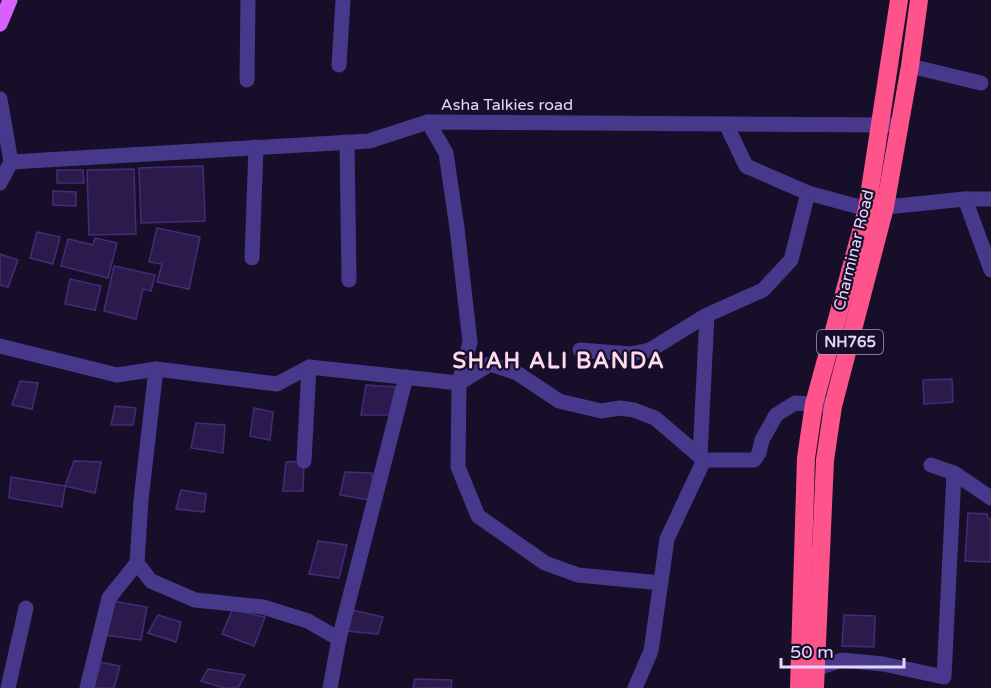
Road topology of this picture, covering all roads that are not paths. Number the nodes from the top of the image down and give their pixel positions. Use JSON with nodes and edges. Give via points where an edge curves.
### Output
{"nodes":[{"id":1,"x":10,"y":0,"type":"edge"},
{"id":2,"x":248,"y":0,"type":"edge"},
{"id":3,"x":343,"y":0,"type":"edge"},
{"id":4,"x":899,"y":0,"type":"edge"},
{"id":5,"x":919,"y":0,"type":"edge"},
{"id":6,"x":0,"y":24,"type":"edge"},
{"id":7,"x":339,"y":65,"type":"dead end"},
{"id":8,"x":910,"y":66,"type":"junction"},
{"id":9,"x":247,"y":80,"type":"dead end"},
{"id":10,"x":981,"y":83,"type":"dead end"},
{"id":11,"x":0,"y":99,"type":"edge"},
{"id":12,"x":428,"y":122,"type":"junction"},
{"id":13,"x":726,"y":124,"type":"junction"},
{"id":14,"x":879,"y":125,"type":"junction"},
{"id":15,"x":899,"y":125,"type":"junction"},
{"id":16,"x":347,"y":142,"type":"junction"},
{"id":17,"x":256,"y":147,"type":"junction"},
{"id":18,"x":11,"y":162,"type":"junction"},
{"id":19,"x":0,"y":183,"type":"edge"},
{"id":20,"x":808,"y":193,"type":"junction"},
{"id":21,"x":965,"y":199,"type":"junction"},
{"id":22,"x":991,"y":199,"type":"edge"},
{"id":23,"x":876,"y":208,"type":"junction"},
{"id":24,"x":252,"y":258,"type":"dead end"},
{"id":25,"x":991,"y":270,"type":"edge"},
{"id":26,"x":350,"y":280,"type":"dead end"},
{"id":27,"x":707,"y":315,"type":"junction"},
{"id":28,"x":0,"y":346,"type":"edge"},
{"id":29,"x":579,"y":350,"type":"dead end"},
{"id":30,"x":309,"y":367,"type":"junction"},
{"id":31,"x":156,"y":369,"type":"junction"},
{"id":32,"x":406,"y":377,"type":"junction"},
{"id":33,"x":459,"y":383,"type":"junction"},
{"id":34,"x":814,"y":404,"type":"junction"},
{"id":35,"x":833,"y":406,"type":"junction"},
{"id":36,"x":702,"y":458,"type":"junction"},
{"id":37,"x":304,"y":461,"type":"dead end"},
{"id":38,"x":932,"y":465,"type":"dead end"},
{"id":39,"x":954,"y":473,"type":"junction"},
{"id":40,"x":991,"y":498,"type":"edge"},
{"id":41,"x":137,"y":563,"type":"junction"},
{"id":42,"x":661,"y":583,"type":"junction"},
{"id":43,"x":26,"y":608,"type":"dead end"},
{"id":44,"x":339,"y":639,"type":"junction"},
{"id":45,"x":6,"y":664,"type":"edge"},
{"id":46,"x":807,"y":669,"type":"junction"},
{"id":47,"x":8,"y":688,"type":"edge"},
{"id":48,"x":87,"y":688,"type":"edge"},
{"id":49,"x":330,"y":688,"type":"edge"},
{"id":50,"x":635,"y":688,"type":"edge"},
{"id":51,"x":799,"y":688,"type":"edge"},
{"id":52,"x":816,"y":688,"type":"edge"}],
"edges":[{"from":1,"to":6,"type":"main road"},
{"from":2,"to":9,"type":"street"},
{"from":3,"to":7,"type":"street"},
{"from":4,"to":14,"type":"highway","name":"Charminar Road","number":"NH765"},
{"from":5,"to":8,"type":"highway","name":"Charminar Road","number":"NH765"},
{"from":8,"to":10,"type":"street"},
{"from":8,"to":15,"type":"highway","name":"Charminar Road","number":"NH765"},
{"from":11,"to":18,"type":"street"},
{"from":12,"to":13,"type":"street","name":"Asha Talkies road"},
{"from":12,"to":16,"type":"street","name":"Asha Talkies road","via":[[369,141]]},
{"from":12,"to":33,"type":"street","via":[[446,153],[467,307],[470,342]]},
{"from":13,"to":14,"type":"street","name":"Asha Talkies road"},
{"from":13,"to":20,"type":"street","via":[[747,166]]},
{"from":14,"to":15,"type":"street","name":"Asha Talkies road"},
{"from":14,"to":23,"type":"highway","name":"Charminar Road","number":"NH765"},
{"from":15,"to":23,"type":"highway","name":"Charminar Road","number":"NH765"},
{"from":16,"to":17,"type":"street","name":"Asha Talkies road"},
{"from":16,"to":26,"type":"street"},
{"from":17,"to":18,"type":"street","name":"Asha Talkies road"},
{"from":17,"to":24,"type":"street"},
{"from":18,"to":19,"type":"street"},
{"from":20,"to":23,"type":"street"},
{"from":20,"to":27,"type":"street","via":[[791,260],[763,290]]},
{"from":21,"to":22,"type":"street"},
{"from":21,"to":23,"type":"street"},
{"from":21,"to":25,"type":"street"},
{"from":23,"to":34,"type":"highway","name":"Charminar Road","number":"NH765"},
{"from":23,"to":35,"type":"highway","name":"Charminar Road","number":"NH765"},
{"from":27,"to":29,"type":"street","via":[[650,350],[630,354]]},
{"from":27,"to":36,"type":"street"},
{"from":28,"to":31,"type":"street","via":[[117,375]]},
{"from":30,"to":31,"type":"street","via":[[277,384]]},
{"from":30,"to":32,"type":"street"},
{"from":30,"to":37,"type":"street"},
{"from":31,"to":41,"type":"street"},
{"from":32,"to":33,"type":"street"},
{"from":32,"to":44,"type":"street"},
{"from":33,"to":36,"type":"street","via":[[490,364],[516,373],[559,401],[601,411],[634,410],[655,418]]},
{"from":33,"to":42,"type":"street","via":[[458,467],[478,516],[545,563],[578,575]]},
{"from":34,"to":35,"type":"street"},
{"from":34,"to":36,"type":"street","via":[[795,403],[776,415],[754,460]]},
{"from":34,"to":46,"type":"highway","name":"Charminar Road","number":"NH765","via":[[806,458]]},
{"from":35,"to":46,"type":"highway","name":"Charminar Road","number":"NH765"},
{"from":36,"to":42,"type":"street","via":[[667,539]]},
{"from":38,"to":39,"type":"street"},
{"from":39,"to":40,"type":"street"},
{"from":39,"to":46,"type":"street","via":[[944,677],[842,660]]},
{"from":41,"to":44,"type":"street","via":[[151,581],[195,600],[263,607],[308,621]]},
{"from":41,"to":48,"type":"street","via":[[109,598]]},
{"from":42,"to":50,"type":"street","via":[[651,651]]},
{"from":43,"to":45,"type":"street"},
{"from":44,"to":49,"type":"street"},
{"from":45,"to":47,"type":"street"},
{"from":46,"to":51,"type":"highway","name":"Charminar Road","number":"NH765"},
{"from":46,"to":52,"type":"highway","name":"Charminar Road","number":"NH765"}]}
